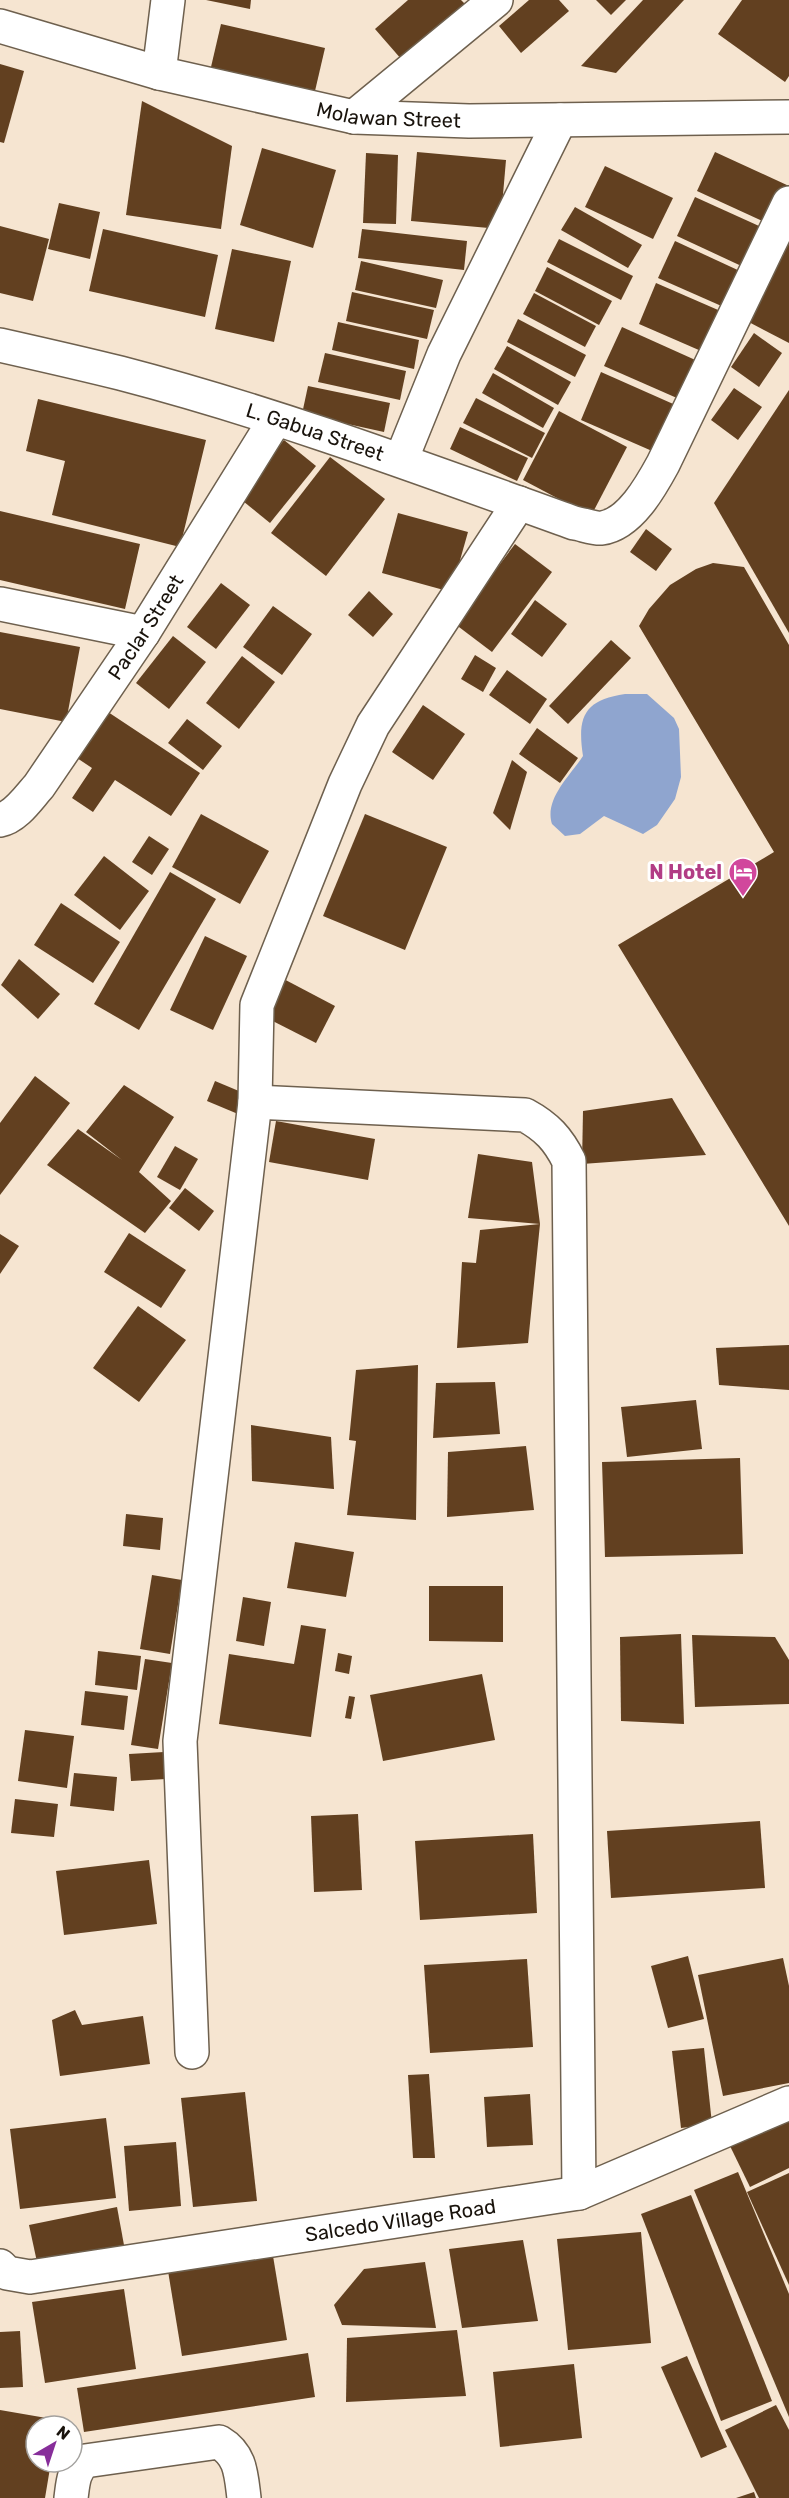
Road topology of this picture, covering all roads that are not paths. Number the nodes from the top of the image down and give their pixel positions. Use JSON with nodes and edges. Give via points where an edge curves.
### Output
{"nodes":[{"id":1,"x":168,"y":0,"type":"edge"},
{"id":2,"x":496,"y":0,"type":"edge"},
{"id":3,"x":0,"y":26,"type":"edge"},
{"id":4,"x":159,"y":73,"type":"junction"},
{"id":5,"x":786,"y":114,"type":"edge"},
{"id":6,"x":354,"y":117,"type":"junction"},
{"id":7,"x":560,"y":120,"type":"junction"},
{"id":8,"x":789,"y":203,"type":"edge"},
{"id":9,"x":0,"y":345,"type":"edge"},
{"id":10,"x":275,"y":420,"type":"junction"},
{"id":11,"x":401,"y":460,"type":"junction"},
{"id":12,"x":519,"y":503,"type":"junction"},
{"id":13,"x":0,"y":604,"type":"edge"},
{"id":14,"x":143,"y":633,"type":"junction"},
{"id":15,"x":0,"y":820,"type":"edge"},
{"id":16,"x":255,"y":1102,"type":"junction"},
{"id":17,"x":192,"y":2052,"type":"dead end"},
{"id":18,"x":789,"y":2103,"type":"edge"},
{"id":19,"x":579,"y":2193,"type":"junction"},
{"id":20,"x":0,"y":2266,"type":"edge"},
{"id":21,"x":71,"y":2498,"type":"edge"},
{"id":22,"x":244,"y":2498,"type":"edge"}],
"edges":[{"from":1,"to":4,"type":"street"},
{"from":2,"to":6,"type":"street"},
{"from":3,"to":4,"type":"street","name":"Molawan Street"},
{"from":4,"to":6,"type":"street","name":"Molawan Street"},
{"from":5,"to":7,"type":"street","name":"Molawan Street"},
{"from":6,"to":7,"type":"street","name":"Molawan Street"},
{"from":7,"to":11,"type":"street","via":[[444,354]]},
{"from":8,"to":12,"type":"street","name":"L. Gabua Street","via":[[644,497],[625,516],[602,528],[574,523]]},
{"from":9,"to":10,"type":"street","name":"L. Gabua Street","via":[[121,374]]},
{"from":10,"to":11,"type":"street","name":"L. Gabua Street"},
{"from":10,"to":14,"type":"street","name":"Paclar Street"},
{"from":11,"to":12,"type":"street","name":"L. Gabua Street"},
{"from":12,"to":16,"type":"street","via":[[373,725],[345,784],[257,1005]]},
{"from":13,"to":14,"type":"street"},
{"from":14,"to":15,"type":"street","name":"Paclar Street","via":[[39,786],[21,806]]},
{"from":16,"to":17,"type":"street","via":[[180,1741]]},
{"from":16,"to":19,"type":"street","via":[[525,1115],[544,1126],[560,1143],[569,1161]]},
{"from":18,"to":19,"type":"street","name":"Salcedo Village Road"},
{"from":19,"to":20,"type":"street","name":"Salcedo Village Road","via":[[30,2277],[7,2273]]},
{"from":21,"to":22,"type":"street","via":[[73,2477],[85,2461],[219,2442],[230,2448],[239,2461]]}]}
